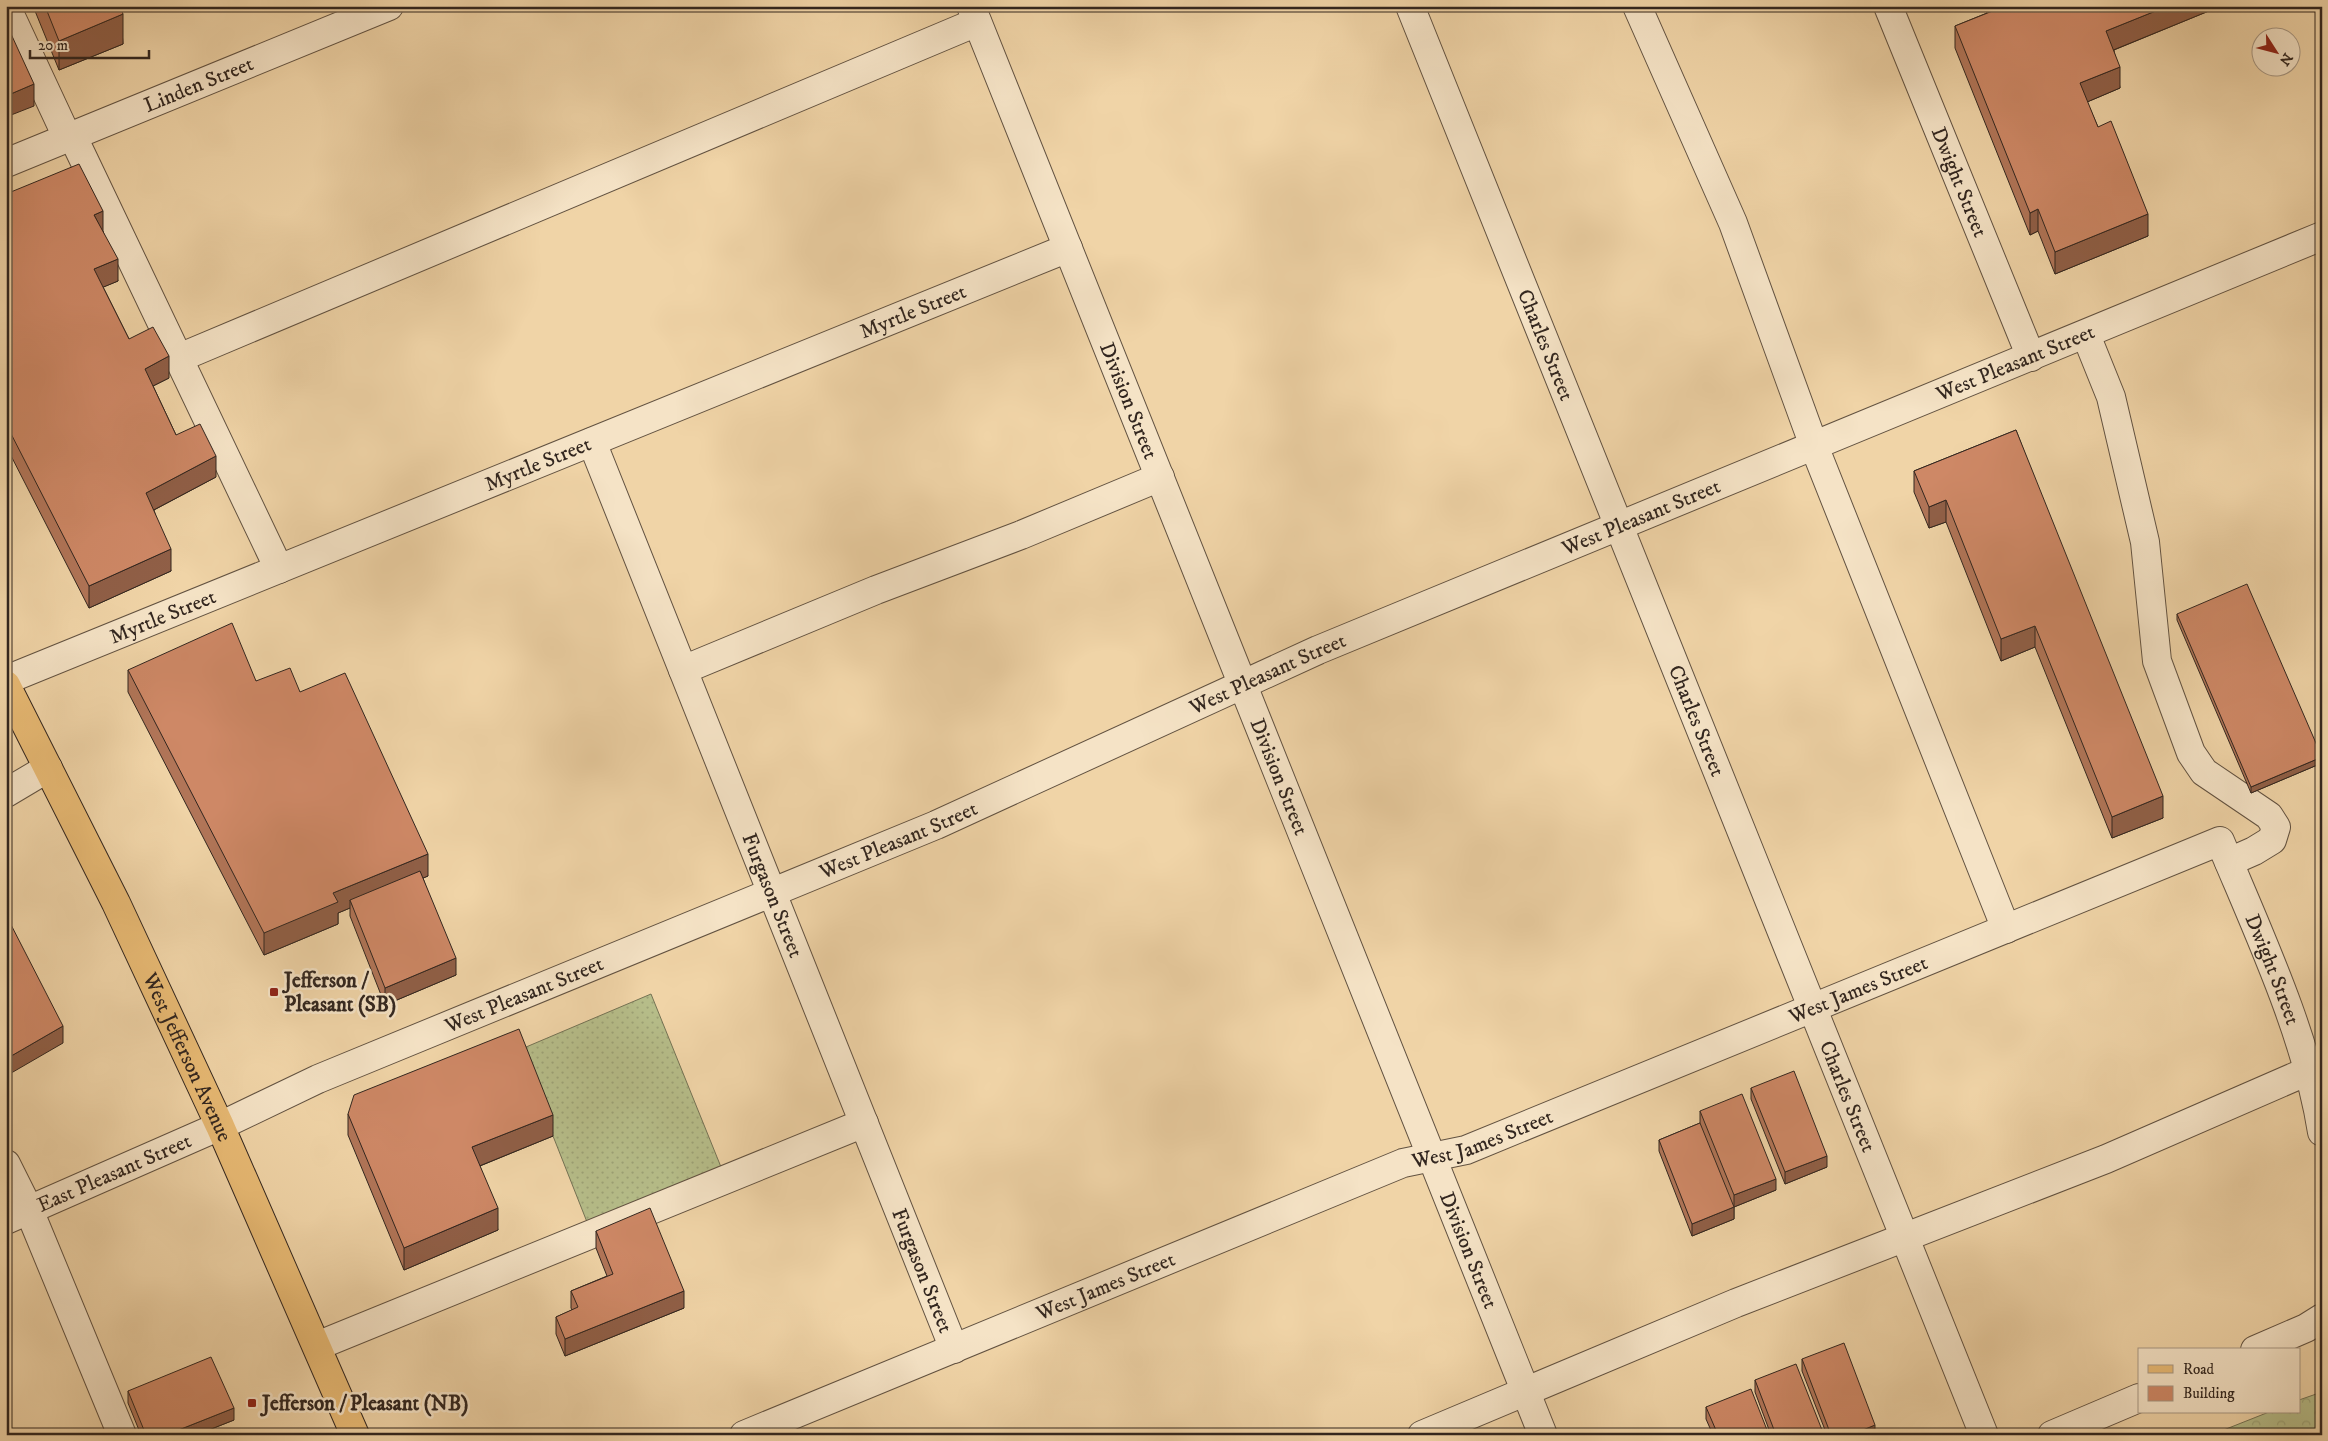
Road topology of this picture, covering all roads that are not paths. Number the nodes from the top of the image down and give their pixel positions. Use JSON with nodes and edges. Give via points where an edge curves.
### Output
{"nodes":[{"id":1,"x":6,"y":6,"type":"edge"},
{"id":2,"x":389,"y":6,"type":"edge"},
{"id":3,"x":1410,"y":6,"type":"edge"},
{"id":4,"x":1638,"y":6,"type":"edge"},
{"id":5,"x":1888,"y":6,"type":"edge"},
{"id":6,"x":974,"y":14,"type":"edge"},
{"id":7,"x":70,"y":138,"type":"junction"},
{"id":8,"x":6,"y":163,"type":"edge"},
{"id":9,"x":2322,"y":236,"type":"edge"},
{"id":10,"x":1068,"y":248,"type":"junction"},
{"id":11,"x":2086,"y":335,"type":"junction"},
{"id":12,"x":2031,"y":357,"type":"junction"},
{"id":13,"x":179,"y":358,"type":"junction"},
{"id":14,"x":592,"y":442,"type":"junction"},
{"id":15,"x":1814,"y":446,"type":"junction"},
{"id":16,"x":1160,"y":477,"type":"junction"},
{"id":17,"x":1617,"y":526,"type":"junction"},
{"id":18,"x":279,"y":569,"type":"junction"},
{"id":19,"x":683,"y":670,"type":"junction"},
{"id":20,"x":6,"y":680,"type":"edge"},
{"id":21,"x":1243,"y":684,"type":"junction"},
{"id":22,"x":6,"y":685,"type":"edge"},
{"id":23,"x":48,"y":768,"type":"junction"},
{"id":24,"x":6,"y":793,"type":"edge"},
{"id":25,"x":2225,"y":852,"type":"junction"},
{"id":26,"x":772,"y":893,"type":"junction"},
{"id":27,"x":2006,"y":929,"type":"junction"},
{"id":28,"x":1812,"y":1007,"type":"junction"},
{"id":29,"x":2308,"y":1071,"type":"junction"},
{"id":30,"x":864,"y":1123,"type":"junction"},
{"id":31,"x":220,"y":1126,"type":"junction"},
{"id":32,"x":2322,"y":1132,"type":"edge"},
{"id":33,"x":1433,"y":1158,"type":"junction"},
{"id":34,"x":6,"y":1164,"type":"edge"},
{"id":35,"x":18,"y":1215,"type":"edge"},
{"id":36,"x":1905,"y":1237,"type":"junction"},
{"id":37,"x":2322,"y":1318,"type":"edge"},
{"id":38,"x":317,"y":1346,"type":"junction"},
{"id":39,"x":954,"y":1348,"type":"junction"},
{"id":40,"x":2260,"y":1348,"type":"edge"},
{"id":41,"x":1526,"y":1391,"type":"junction"},
{"id":42,"x":2138,"y":1398,"type":"edge"},
{"id":43,"x":122,"y":1435,"type":"edge"},
{"id":44,"x":355,"y":1435,"type":"edge"},
{"id":45,"x":744,"y":1435,"type":"edge"},
{"id":46,"x":1422,"y":1435,"type":"edge"},
{"id":47,"x":1544,"y":1435,"type":"edge"},
{"id":48,"x":1984,"y":1435,"type":"edge"},
{"id":49,"x":2052,"y":1435,"type":"edge"}],
"edges":[{"from":1,"to":7,"type":"street"},
{"from":2,"to":7,"type":"street","name":"Linden Street"},
{"from":3,"to":17,"type":"street","name":"Charles Street"},
{"from":4,"to":15,"type":"street","via":[[1733,223]]},
{"from":5,"to":12,"type":"street","name":"Dwight Street"},
{"from":6,"to":10,"type":"street","name":"Division Street"},
{"from":6,"to":13,"type":"street"},
{"from":7,"to":8,"type":"street","name":"Linden Street"},
{"from":7,"to":13,"type":"street"},
{"from":9,"to":11,"type":"street","name":"West Pleasant Street"},
{"from":10,"to":14,"type":"street","name":"Myrtle Street"},
{"from":10,"to":16,"type":"street","name":"Division Street"},
{"from":11,"to":12,"type":"street","name":"West Pleasant Street"},
{"from":11,"to":25,"type":"street","name":"West James Street","via":[[2111,397],[2145,542],[2157,661],[2191,753],[2204,772],[2262,810],[2276,827],[2272,840],[2254,851]]},
{"from":12,"to":15,"type":"street","name":"West Pleasant Street"},
{"from":13,"to":18,"type":"street"},
{"from":14,"to":18,"type":"street","name":"Myrtle Street"},
{"from":14,"to":19,"type":"street","name":"Furgason Street"},
{"from":15,"to":17,"type":"street","name":"West Pleasant Street"},
{"from":15,"to":27,"type":"street"},
{"from":16,"to":19,"type":"street"},
{"from":16,"to":21,"type":"street","name":"Division Street"},
{"from":17,"to":21,"type":"street","name":"West Pleasant Street"},
{"from":17,"to":28,"type":"street","name":"Charles Street"},
{"from":18,"to":20,"type":"street","name":"Myrtle Street"},
{"from":19,"to":26,"type":"street","name":"Furgason Street"},
{"from":21,"to":26,"type":"street","name":"West Pleasant Street","via":[[936,825]]},
{"from":21,"to":33,"type":"street","name":"Division Street"},
{"from":22,"to":23,"type":"main road","name":"West Jefferson Avenue"},
{"from":23,"to":24,"type":"street"},
{"from":23,"to":31,"type":"main road","name":"West Jefferson Avenue"},
{"from":25,"to":27,"type":"street","name":"West James Street"},
{"from":25,"to":29,"type":"street","name":"Dwight Street","via":[[2287,1007]]},
{"from":26,"to":30,"type":"street","name":"Furgason Street"},
{"from":26,"to":31,"type":"street","name":"West Pleasant Street","via":[[318,1079]]},
{"from":27,"to":28,"type":"street","name":"West James Street"},
{"from":28,"to":33,"type":"street","name":"West James Street","via":[[1466,1150]]},
{"from":28,"to":36,"type":"street","name":"Charles Street"},
{"from":29,"to":32,"type":"street","name":"Dwight Street"},
{"from":29,"to":36,"type":"street","via":[[2106,1159]]},
{"from":30,"to":38,"type":"street"},
{"from":30,"to":39,"type":"street","name":"Furgason Street"},
{"from":31,"to":35,"type":"street","name":"East Pleasant Street"},
{"from":31,"to":38,"type":"main road","name":"West Jefferson Avenue"},
{"from":33,"to":39,"type":"street","name":"West James Street","via":[[1403,1163]]},
{"from":33,"to":41,"type":"street","name":"Division Street"},
{"from":34,"to":35,"type":"street"},
{"from":35,"to":43,"type":"street"},
{"from":36,"to":41,"type":"street"},
{"from":36,"to":48,"type":"street","name":"Charles Street"},
{"from":37,"to":40,"type":"street"},
{"from":38,"to":44,"type":"main road","name":"West Jefferson Avenue"},
{"from":39,"to":45,"type":"street","name":"West James Street"},
{"from":41,"to":46,"type":"street"},
{"from":41,"to":47,"type":"street","name":"Division Street"},
{"from":42,"to":49,"type":"street"}]}
